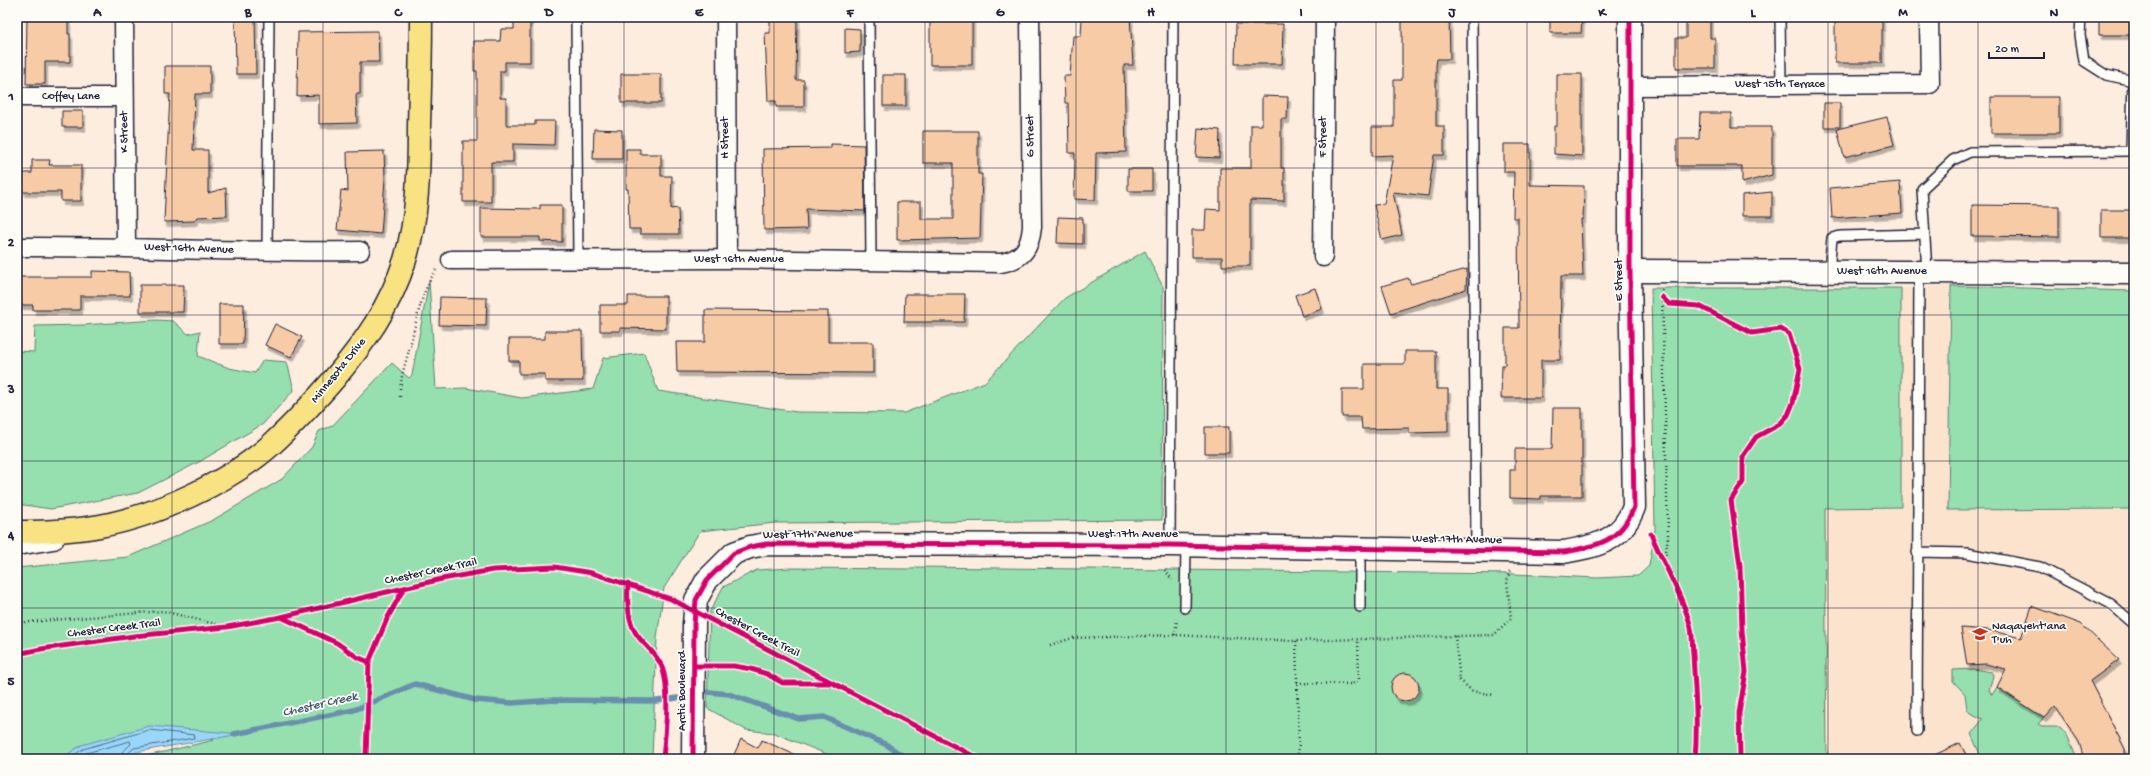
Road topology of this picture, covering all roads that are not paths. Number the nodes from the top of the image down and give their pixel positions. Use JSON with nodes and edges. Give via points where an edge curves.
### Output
{"nodes":[{"id":1,"x":124,"y":17,"type":"edge"},
{"id":2,"x":269,"y":17,"type":"edge"},
{"id":3,"x":421,"y":17,"type":"edge"},
{"id":4,"x":576,"y":17,"type":"edge"},
{"id":5,"x":726,"y":17,"type":"edge"},
{"id":6,"x":870,"y":17,"type":"edge"},
{"id":7,"x":1030,"y":17,"type":"edge"},
{"id":8,"x":1174,"y":17,"type":"edge"},
{"id":9,"x":1325,"y":17,"type":"edge"},
{"id":10,"x":1472,"y":17,"type":"edge"},
{"id":11,"x":1630,"y":17,"type":"edge"},
{"id":12,"x":1780,"y":17,"type":"edge"},
{"id":13,"x":1929,"y":17,"type":"edge"},
{"id":14,"x":2081,"y":17,"type":"edge"},
{"id":15,"x":2134,"y":81,"type":"edge"},
{"id":16,"x":1781,"y":85,"type":"junction"},
{"id":17,"x":1631,"y":86,"type":"junction"},
{"id":18,"x":17,"y":97,"type":"edge"},
{"id":19,"x":124,"y":97,"type":"junction"},
{"id":20,"x":2133,"y":151,"type":"edge"},
{"id":21,"x":1925,"y":234,"type":"junction"},
{"id":22,"x":17,"y":246,"type":"edge"},
{"id":23,"x":126,"y":246,"type":"junction"},
{"id":24,"x":360,"y":251,"type":"dead end"},
{"id":25,"x":268,"y":252,"type":"junction"},
{"id":26,"x":1023,"y":253,"type":"joint"},
{"id":27,"x":1323,"y":257,"type":"dead end"},
{"id":28,"x":726,"y":259,"type":"junction"},
{"id":29,"x":452,"y":260,"type":"road end"},
{"id":30,"x":578,"y":260,"type":"junction"},
{"id":31,"x":871,"y":261,"type":"junction"},
{"id":32,"x":1630,"y":271,"type":"junction"},
{"id":33,"x":1830,"y":272,"type":"junction"},
{"id":34,"x":1923,"y":272,"type":"junction"},
{"id":35,"x":2134,"y":273,"type":"edge"},
{"id":36,"x":100,"y":526,"type":"junction"},
{"id":37,"x":17,"y":532,"type":"edge"},
{"id":38,"x":1614,"y":537,"type":"joint"},
{"id":39,"x":17,"y":544,"type":"edge"},
{"id":40,"x":1178,"y":545,"type":"junction"},
{"id":41,"x":1360,"y":548,"type":"junction"},
{"id":42,"x":1476,"y":550,"type":"junction"},
{"id":43,"x":1917,"y":552,"type":"junction"},
{"id":44,"x":1360,"y":607,"type":"dead end"},
{"id":45,"x":1185,"y":608,"type":"dead end"},
{"id":46,"x":694,"y":624,"type":"joint"},
{"id":47,"x":2134,"y":624,"type":"edge"},
{"id":48,"x":1917,"y":731,"type":"dead end"},
{"id":49,"x":693,"y":759,"type":"edge"}],
"edges":[{"from":1,"to":19,"type":"street","name":"K Street"},
{"from":2,"to":25,"type":"lane"},
{"from":3,"to":36,"type":"main road","name":"Minnesota Drive","via":[[419,169],[415,217],[405,260],[390,301],[359,350],[316,401],[270,446],[220,481],[136,516]]},
{"from":4,"to":30,"type":"lane"},
{"from":5,"to":28,"type":"street","name":"H Street"},
{"from":6,"to":31,"type":"lane"},
{"from":7,"to":26,"type":"street","name":"G Street","via":[[1032,227],[1030,240]]},
{"from":8,"to":40,"type":"lane"},
{"from":9,"to":27,"type":"street","name":"F Street"},
{"from":10,"to":42,"type":"lane"},
{"from":11,"to":17,"type":"main road","name":"E Street"},
{"from":12,"to":16,"type":"lane"},
{"from":13,"to":16,"type":"street","name":"West 15th Terrace","via":[[1930,84]]},
{"from":14,"to":15,"type":"lane","via":[[2080,35],[2084,61],[2106,75]]},
{"from":15,"to":20,"type":"lane"},
{"from":16,"to":17,"type":"street","name":"West 15th Terrace"},
{"from":17,"to":32,"type":"main road","name":"E Street"},
{"from":18,"to":19,"type":"street","name":"Coffey Lane"},
{"from":19,"to":23,"type":"street","name":"K Street"},
{"from":20,"to":21,"type":"lane","via":[[1970,152],[1953,160],[1922,189]]},
{"from":21,"to":33,"type":"lane","via":[[1832,238]]},
{"from":21,"to":34,"type":"lane"},
{"from":22,"to":23,"type":"street","name":"West 16th Avenue"},
{"from":23,"to":25,"type":"street","name":"West 16th Avenue"},
{"from":24,"to":25,"type":"street","name":"West 16th Avenue"},
{"from":26,"to":31,"type":"street","name":"West 16th Avenue","via":[[1014,261],[1001,263]]},
{"from":28,"to":30,"type":"street","name":"West 16th Avenue"},
{"from":28,"to":31,"type":"street","name":"West 16th Avenue"},
{"from":29,"to":30,"type":"street","name":"West 16th Avenue"},
{"from":32,"to":33,"type":"main road","name":"West 16th Avenue"},
{"from":32,"to":38,"type":"main road","name":"E Street","via":[[1634,507],[1628,521]]},
{"from":33,"to":34,"type":"main road","name":"West 16th Avenue"},
{"from":34,"to":35,"type":"main road","name":"West 16th Avenue"},
{"from":34,"to":43,"type":"lane"},
{"from":36,"to":37,"type":"main road","name":"Minnesota Drive"},
{"from":36,"to":39,"type":"main road"},
{"from":38,"to":42,"type":"main road","name":"West 17th Avenue","via":[[1593,547],[1564,552]]},
{"from":40,"to":41,"type":"main road","name":"West 17th Avenue"},
{"from":40,"to":45,"type":"lane"},
{"from":40,"to":46,"type":"main road","name":"West 17th Avenue","via":[[766,544],[734,553],[707,580],[696,600]]},
{"from":41,"to":42,"type":"main road","name":"West 17th Avenue"},
{"from":41,"to":44,"type":"lane"},
{"from":43,"to":47,"type":"lane","via":[[1967,553],[2040,567],[2112,604]]},
{"from":43,"to":48,"type":"lane"},
{"from":46,"to":49,"type":"main road","name":"Arctic Boulevard"}]}
